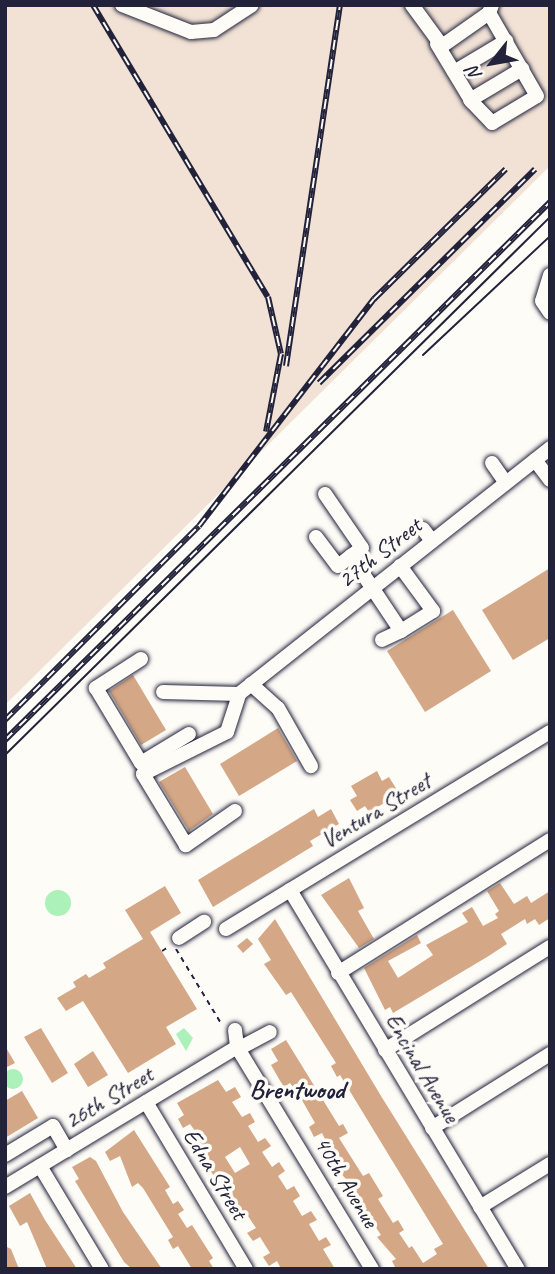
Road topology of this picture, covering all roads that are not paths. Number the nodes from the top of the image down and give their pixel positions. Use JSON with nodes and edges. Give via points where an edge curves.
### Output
{"nodes":[{"id":1,"x":122,"y":5,"type":"edge"},
{"id":2,"x":252,"y":5,"type":"edge"},
{"id":3,"x":412,"y":5,"type":"edge"},
{"id":4,"x":491,"y":9,"type":"edge"},
{"id":5,"x":506,"y":41,"type":"junction"},
{"id":6,"x":437,"y":44,"type":"junction"},
{"id":7,"x":522,"y":69,"type":"junction"},
{"id":8,"x":454,"y":72,"type":"junction"},
{"id":9,"x":470,"y":100,"type":"junction"},
{"id":10,"x":550,"y":275,"type":"edge"},
{"id":11,"x":550,"y":313,"type":"edge"},
{"id":12,"x":550,"y":448,"type":"edge"},
{"id":13,"x":534,"y":460,"type":"junction"},
{"id":14,"x":492,"y":463,"type":"dead end"},
{"id":15,"x":550,"y":480,"type":"edge"},
{"id":16,"x":506,"y":483,"type":"junction"},
{"id":17,"x":325,"y":494,"type":"dead end"},
{"id":18,"x":316,"y":537,"type":"dead end"},
{"id":19,"x":351,"y":556,"type":"junction"},
{"id":20,"x":400,"y":566,"type":"junction"},
{"id":21,"x":373,"y":588,"type":"junction"},
{"id":22,"x":401,"y":631,"type":"junction"},
{"id":23,"x":382,"y":640,"type":"dead end"},
{"id":24,"x":141,"y":659,"type":"dead end"},
{"id":25,"x":245,"y":689,"type":"junction"},
{"id":26,"x":163,"y":692,"type":"dead end"},
{"id":27,"x":189,"y":734,"type":"dead end"},
{"id":28,"x":547,"y":740,"type":"edge"},
{"id":29,"x":312,"y":766,"type":"dead end"},
{"id":30,"x":235,"y":811,"type":"dead end"},
{"id":31,"x":550,"y":840,"type":"edge"},
{"id":32,"x":290,"y":890,"type":"junction"},
{"id":33,"x":204,"y":922,"type":"dead end"},
{"id":34,"x":226,"y":929,"type":"dead end"},
{"id":35,"x":179,"y":938,"type":"dead end"},
{"id":36,"x":550,"y":947,"type":"edge"},
{"id":37,"x":338,"y":972,"type":"junction"},
{"id":38,"x":229,"y":1028,"type":"road end"},
{"id":39,"x":270,"y":1032,"type":"dead end"},
{"id":40,"x":237,"y":1048,"type":"junction"},
{"id":41,"x":385,"y":1050,"type":"junction"},
{"id":42,"x":550,"y":1054,"type":"edge"},
{"id":43,"x":146,"y":1102,"type":"junction"},
{"id":44,"x":432,"y":1128,"type":"junction"},
{"id":45,"x":67,"y":1150,"type":"junction"},
{"id":46,"x":5,"y":1155,"type":"edge"},
{"id":47,"x":550,"y":1164,"type":"edge"},
{"id":48,"x":40,"y":1166,"type":"junction"},
{"id":49,"x":5,"y":1187,"type":"edge"},
{"id":50,"x":480,"y":1207,"type":"junction"},
{"id":51,"x":102,"y":1269,"type":"edge"},
{"id":52,"x":246,"y":1269,"type":"edge"},
{"id":53,"x":372,"y":1269,"type":"edge"},
{"id":54,"x":518,"y":1269,"type":"edge"}],
"edges":[{"from":1,"to":2,"type":"street","via":[[191,32],[214,30]]},
{"from":3,"to":6,"type":"street"},
{"from":4,"to":5,"type":"street"},
{"from":4,"to":6,"type":"street","via":[[442,46]]},
{"from":5,"to":7,"type":"street"},
{"from":5,"to":8,"type":"street"},
{"from":6,"to":8,"type":"street"},
{"from":7,"to":9,"type":"street"},
{"from":7,"to":9,"type":"street","via":[[537,96],[492,123]]},
{"from":8,"to":9,"type":"street"},
{"from":10,"to":11,"type":"street","via":[[542,301]]},
{"from":12,"to":13,"type":"street","name":"27th Street"},
{"from":13,"to":15,"type":"street"},
{"from":13,"to":16,"type":"street","name":"27th Street"},
{"from":14,"to":16,"type":"street"},
{"from":16,"to":20,"type":"street","name":"27th Street","via":[[428,535]]},
{"from":17,"to":19,"type":"street","via":[[362,548]]},
{"from":18,"to":19,"type":"street","via":[[338,566]]},
{"from":19,"to":21,"type":"street"},
{"from":20,"to":21,"type":"street","name":"27th Street"},
{"from":20,"to":22,"type":"street","via":[[433,611]]},
{"from":21,"to":22,"type":"street"},
{"from":21,"to":25,"type":"street","name":"27th Street"},
{"from":22,"to":23,"type":"street"},
{"from":24,"to":27,"type":"street","via":[[96,688],[141,763]]},
{"from":25,"to":26,"type":"street"},
{"from":25,"to":29,"type":"street","via":[[278,708]]},
{"from":25,"to":30,"type":"street","via":[[227,732],[143,774],[186,845]]},
{"from":28,"to":32,"type":"street","name":"Ventura Street"},
{"from":31,"to":37,"type":"street"},
{"from":32,"to":34,"type":"street","name":"Ventura Street"},
{"from":32,"to":37,"type":"street","name":"Encinal Avenue"},
{"from":33,"to":35,"type":"street"},
{"from":36,"to":41,"type":"street"},
{"from":37,"to":41,"type":"street","name":"Encinal Avenue"},
{"from":38,"to":40,"type":"street"},
{"from":39,"to":40,"type":"street","name":"26th Street"},
{"from":40,"to":43,"type":"street","name":"26th Street"},
{"from":40,"to":53,"type":"street","name":"40th Avenue"},
{"from":41,"to":44,"type":"street","name":"Encinal Avenue"},
{"from":42,"to":44,"type":"street"},
{"from":43,"to":45,"type":"street","name":"26th Street"},
{"from":43,"to":52,"type":"street","name":"Edna Street"},
{"from":44,"to":50,"type":"street","name":"Encinal Avenue"},
{"from":45,"to":46,"type":"street","via":[[53,1126]]},
{"from":45,"to":48,"type":"street","name":"26th Street"},
{"from":47,"to":50,"type":"street"},
{"from":48,"to":49,"type":"street","name":"26th Street"},
{"from":48,"to":51,"type":"street"},
{"from":50,"to":54,"type":"street","name":"Encinal Avenue"}]}
